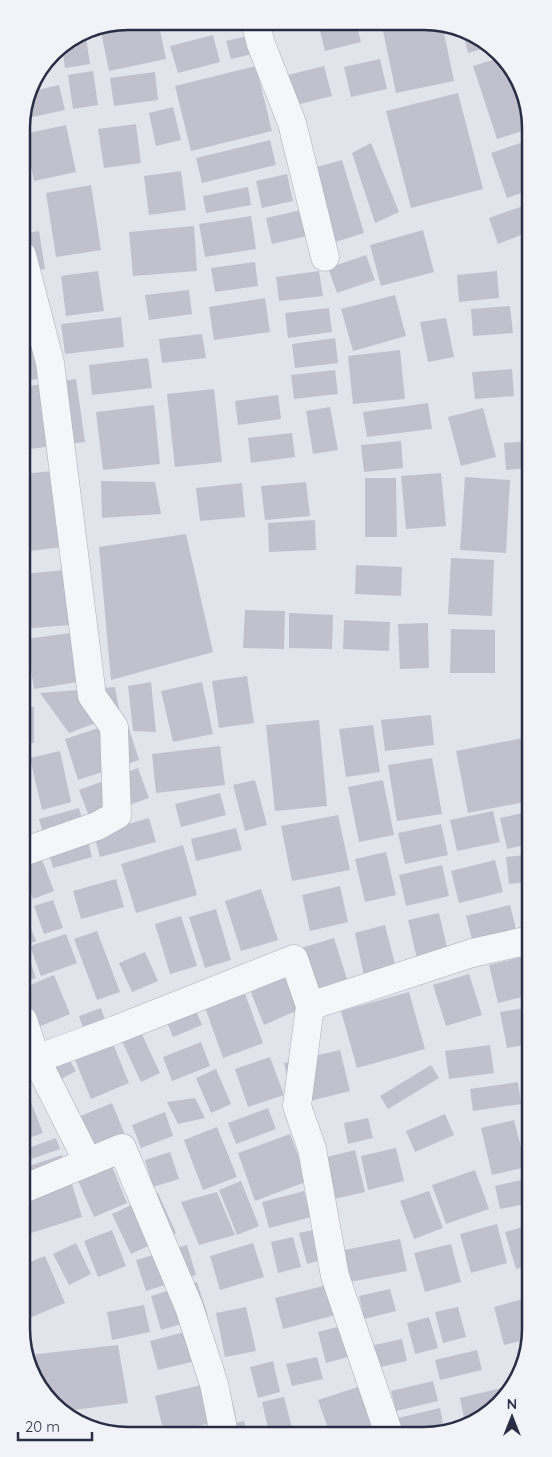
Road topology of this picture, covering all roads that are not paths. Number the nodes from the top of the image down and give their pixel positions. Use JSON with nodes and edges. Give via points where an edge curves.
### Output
{"nodes":[{"id":1,"x":258,"y":30,"type":"edge"},
{"id":2,"x":325,"y":257,"type":"dead end"},
{"id":3,"x":30,"y":286,"type":"edge"},
{"id":4,"x":30,"y":850,"type":"edge"},
{"id":5,"x":522,"y":942,"type":"edge"},
{"id":6,"x":310,"y":1006,"type":"junction"},
{"id":7,"x":30,"y":1061,"type":"edge"},
{"id":8,"x":30,"y":1063,"type":"edge"},
{"id":9,"x":88,"y":1162,"type":"junction"},
{"id":10,"x":30,"y":1186,"type":"edge"},
{"id":11,"x":223,"y":1427,"type":"edge"},
{"id":12,"x":387,"y":1427,"type":"edge"}],
"edges":[{"from":1,"to":2,"type":"street","via":[[292,123]]},
{"from":3,"to":4,"type":"street","via":[[50,363],[92,696],[114,727],[117,815],[97,826]]},
{"from":5,"to":6,"type":"street","via":[[472,953]]},
{"from":6,"to":7,"type":"street","via":[[294,959]]},
{"from":6,"to":12,"type":"street","via":[[296,1106],[312,1149],[335,1276]]},
{"from":8,"to":9,"type":"street"},
{"from":9,"to":10,"type":"street"},
{"from":9,"to":11,"type":"street","via":[[122,1148],[189,1307],[214,1384]]}]}
